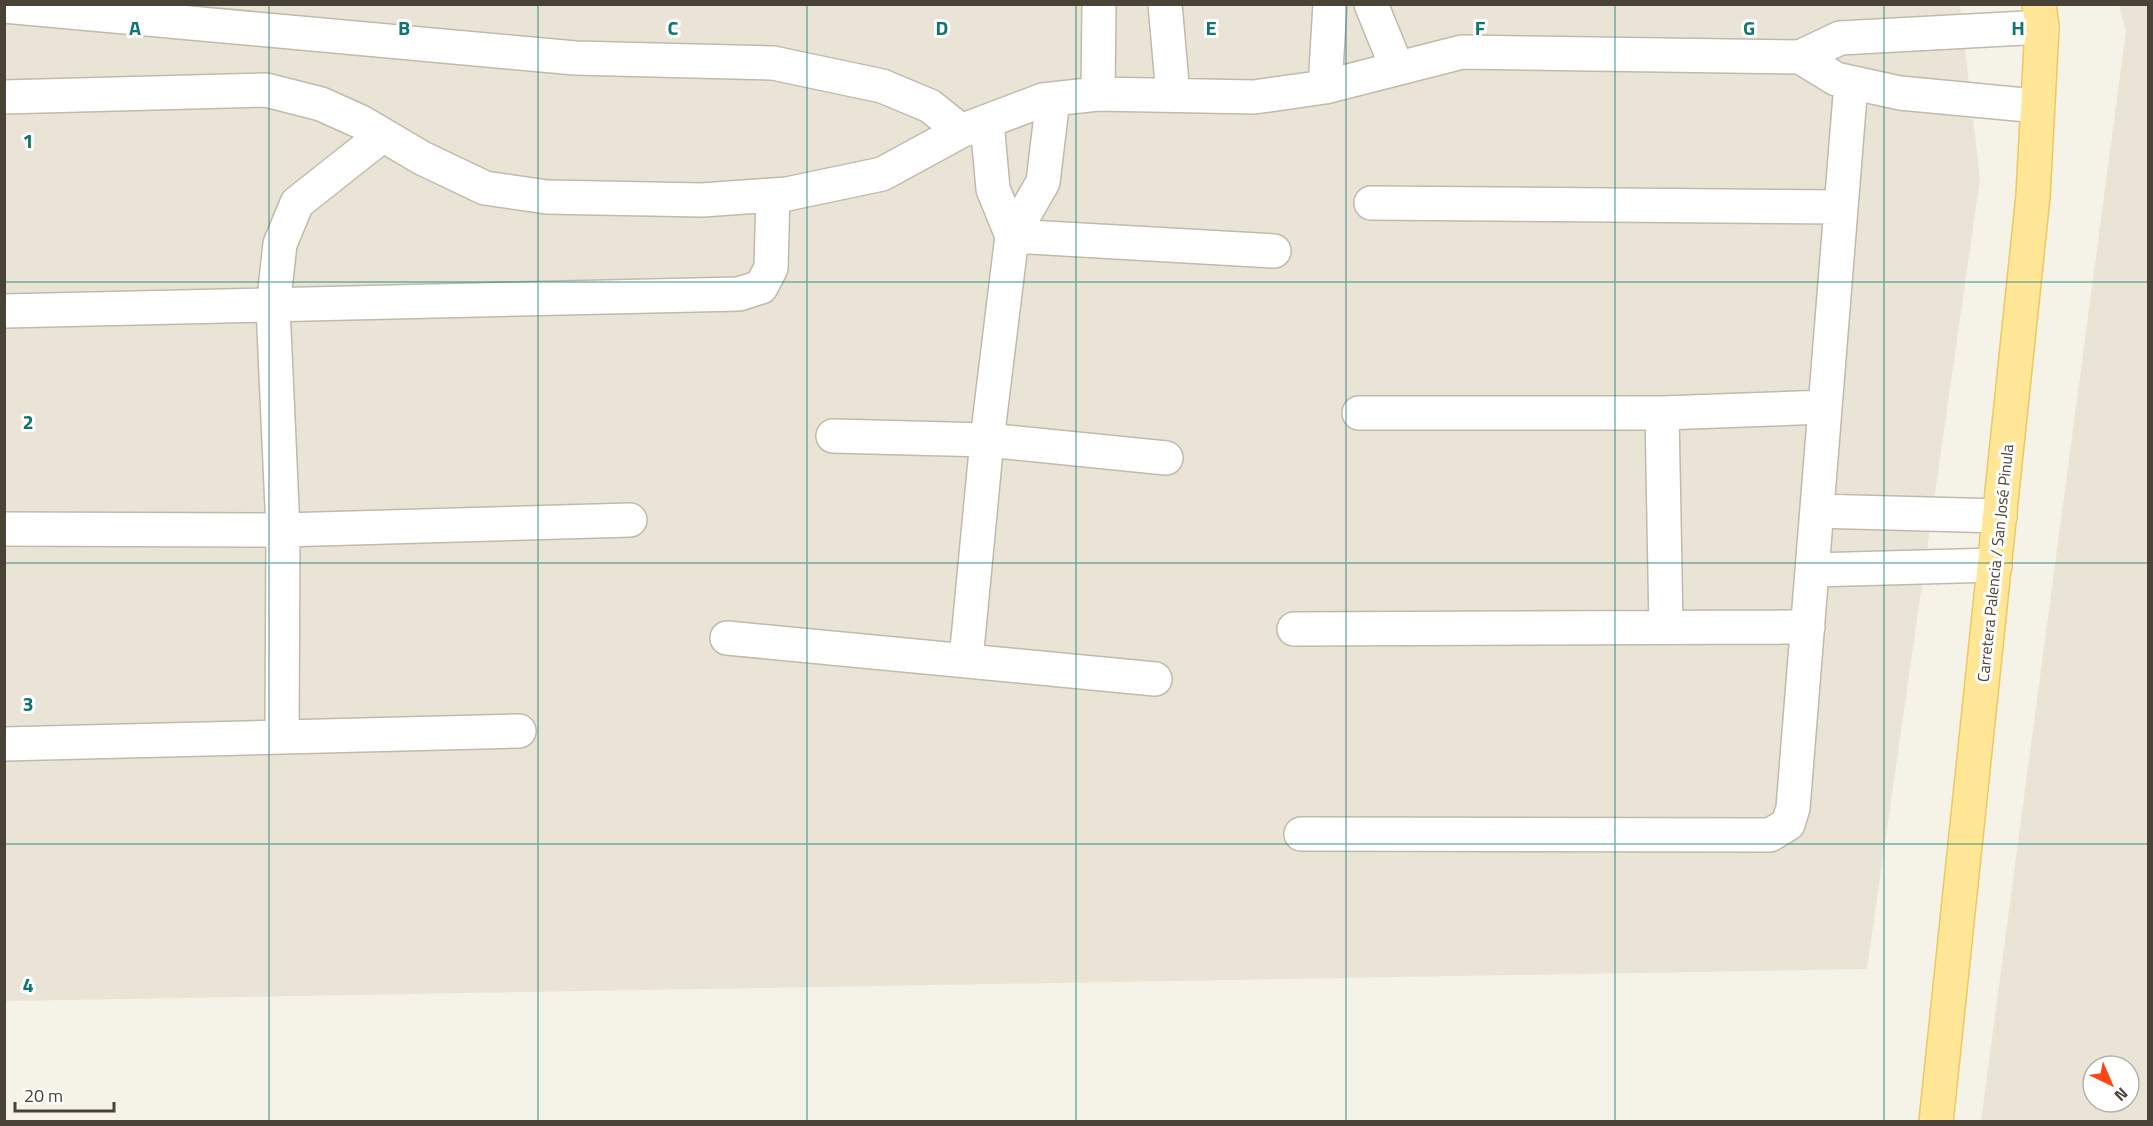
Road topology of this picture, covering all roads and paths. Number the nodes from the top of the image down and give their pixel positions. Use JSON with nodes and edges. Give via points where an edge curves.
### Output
{"nodes":[{"id":1,"x":1099,"y":4,"type":"edge"},
{"id":2,"x":1165,"y":4,"type":"edge"},
{"id":3,"x":1330,"y":4,"type":"edge"},
{"id":4,"x":1371,"y":4,"type":"edge"},
{"id":5,"x":4,"y":6,"type":"edge"},
{"id":6,"x":2041,"y":16,"type":"edge"},
{"id":7,"x":1800,"y":57,"type":"junction"},
{"id":8,"x":1397,"y":68,"type":"junction"},
{"id":9,"x":1851,"y":83,"type":"junction"},
{"id":10,"x":1325,"y":87,"type":"junction"},
{"id":11,"x":1098,"y":94,"type":"junction"},
{"id":12,"x":1173,"y":95,"type":"junction"},
{"id":13,"x":4,"y":96,"type":"edge"},
{"id":14,"x":1053,"y":99,"type":"junction"},
{"id":15,"x":2037,"y":106,"type":"junction"},
{"id":16,"x":974,"y":126,"type":"junction"},
{"id":17,"x":383,"y":135,"type":"junction"},
{"id":18,"x":773,"y":195,"type":"junction"},
{"id":19,"x":1371,"y":203,"type":"dead end"},
{"id":20,"x":1841,"y":207,"type":"junction"},
{"id":21,"x":1011,"y":237,"type":"junction"},
{"id":22,"x":1274,"y":251,"type":"dead end"},
{"id":23,"x":273,"y":307,"type":"junction"},
{"id":24,"x":4,"y":311,"type":"edge"},
{"id":25,"x":1825,"y":407,"type":"junction"},
{"id":26,"x":1359,"y":413,"type":"dead end"},
{"id":27,"x":1662,"y":413,"type":"junction"},
{"id":28,"x":833,"y":436,"type":"dead end"},
{"id":29,"x":987,"y":440,"type":"junction"},
{"id":30,"x":1166,"y":458,"type":"dead end"},
{"id":31,"x":1817,"y":511,"type":"junction"},
{"id":32,"x":2000,"y":516,"type":"junction"},
{"id":33,"x":630,"y":520,"type":"dead end"},
{"id":34,"x":4,"y":529,"type":"edge"},
{"id":35,"x":283,"y":530,"type":"junction"},
{"id":36,"x":1995,"y":565,"type":"junction"},
{"id":37,"x":1812,"y":570,"type":"junction"},
{"id":38,"x":1666,"y":627,"type":"junction"},
{"id":39,"x":1808,"y":627,"type":"junction"},
{"id":40,"x":1294,"y":628,"type":"dead end"},
{"id":41,"x":727,"y":638,"type":"dead end"},
{"id":42,"x":966,"y":660,"type":"junction"},
{"id":43,"x":1155,"y":679,"type":"dead end"},
{"id":44,"x":519,"y":731,"type":"dead end"},
{"id":45,"x":282,"y":736,"type":"junction"},
{"id":46,"x":4,"y":744,"type":"edge"},
{"id":47,"x":1301,"y":834,"type":"dead end"},
{"id":48,"x":1936,"y":1122,"type":"edge"}],
"edges":[{"from":1,"to":11,"type":"street"},
{"from":2,"to":12,"type":"street"},
{"from":3,"to":10,"type":"street"},
{"from":4,"to":8,"type":"street"},
{"from":5,"to":16,"type":"street","via":[[575,58],[773,63],[882,86]]},
{"from":6,"to":7,"type":"street","via":[[1840,38]]},
{"from":6,"to":15,"type":"main road","name":"Carretera Palencia / San José Pinula"},
{"from":7,"to":8,"type":"street","via":[[1462,52]]},
{"from":7,"to":9,"type":"street","via":[[1836,80]]},
{"from":8,"to":10,"type":"street"},
{"from":9,"to":15,"type":"street","via":[[1900,93]]},
{"from":9,"to":20,"type":"street"},
{"from":10,"to":12,"type":"street","via":[[1254,97]]},
{"from":11,"to":12,"type":"street"},
{"from":11,"to":14,"type":"street"},
{"from":13,"to":17,"type":"street","via":[[266,90],[321,104]]},
{"from":14,"to":16,"type":"street"},
{"from":14,"to":21,"type":"street","via":[[1043,182]]},
{"from":15,"to":32,"type":"main road","name":"Carretera Palencia / San José Pinula","via":[[2033,196]]},
{"from":16,"to":18,"type":"street","via":[[882,174]]},
{"from":16,"to":21,"type":"street"},
{"from":17,"to":18,"type":"street","via":[[485,188],[547,197],[702,200]]},
{"from":17,"to":23,"type":"street","via":[[297,203],[280,244]]},
{"from":18,"to":23,"type":"street","via":[[771,268],[760,287],[740,294]]},
{"from":19,"to":20,"type":"street"},
{"from":20,"to":25,"type":"street"},
{"from":21,"to":22,"type":"street"},
{"from":21,"to":29,"type":"street"},
{"from":23,"to":24,"type":"street"},
{"from":23,"to":35,"type":"street"},
{"from":25,"to":27,"type":"street"},
{"from":25,"to":31,"type":"street"},
{"from":26,"to":27,"type":"street"},
{"from":27,"to":38,"type":"street"},
{"from":28,"to":29,"type":"street"},
{"from":29,"to":30,"type":"street"},
{"from":29,"to":42,"type":"street"},
{"from":31,"to":32,"type":"street"},
{"from":31,"to":37,"type":"street"},
{"from":32,"to":36,"type":"main road","name":"Carretera Palencia / San José Pinula"},
{"from":33,"to":35,"type":"street"},
{"from":34,"to":35,"type":"street"},
{"from":35,"to":45,"type":"street"},
{"from":36,"to":37,"type":"street"},
{"from":36,"to":48,"type":"main road","name":"Carretera Palencia / San José Pinula"},
{"from":37,"to":39,"type":"street"},
{"from":38,"to":39,"type":"street"},
{"from":38,"to":40,"type":"street"},
{"from":39,"to":47,"type":"street","via":[[1793,808],[1788,824],[1770,835]]},
{"from":41,"to":42,"type":"street"},
{"from":42,"to":43,"type":"street"},
{"from":44,"to":45,"type":"street"},
{"from":45,"to":46,"type":"street"}]}
